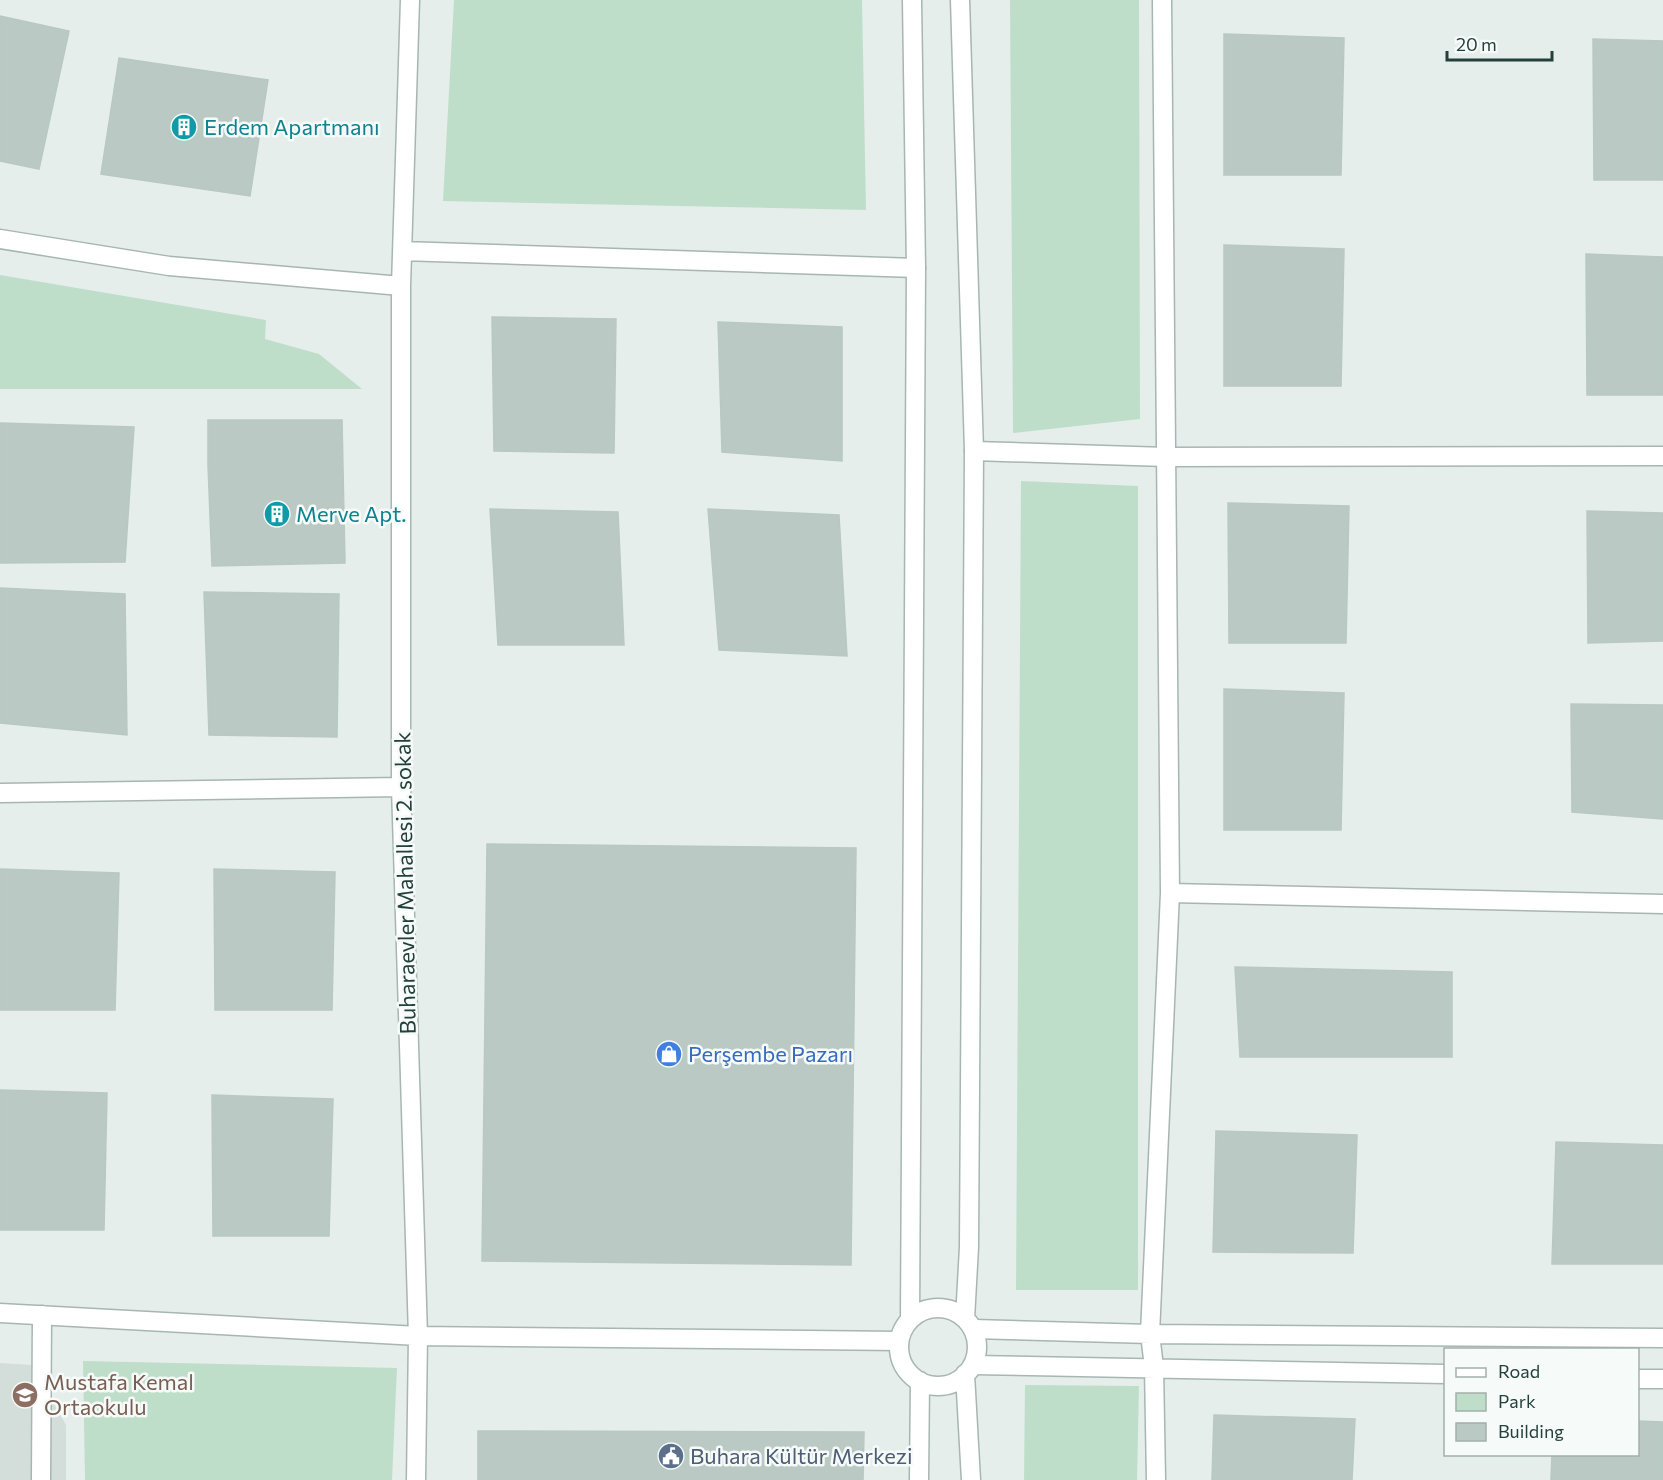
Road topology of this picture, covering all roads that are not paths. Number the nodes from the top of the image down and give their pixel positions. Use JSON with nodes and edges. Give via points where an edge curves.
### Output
{"nodes":[{"id":1,"x":410,"y":0,"type":"edge"},
{"id":2,"x":912,"y":0,"type":"edge"},
{"id":3,"x":960,"y":0,"type":"edge"},
{"id":4,"x":1162,"y":0,"type":"edge"},
{"id":5,"x":0,"y":239,"type":"edge"},
{"id":6,"x":402,"y":251,"type":"junction"},
{"id":7,"x":916,"y":268,"type":"junction"},
{"id":8,"x":401,"y":286,"type":"junction"},
{"id":9,"x":974,"y":451,"type":"junction"},
{"id":10,"x":1663,"y":456,"type":"edge"},
{"id":11,"x":1166,"y":457,"type":"junction"},
{"id":12,"x":400,"y":788,"type":"junction"},
{"id":13,"x":0,"y":793,"type":"edge"},
{"id":14,"x":1170,"y":893,"type":"junction"},
{"id":15,"x":1663,"y":904,"type":"edge"},
{"id":16,"x":0,"y":1313,"type":"edge"},
{"id":17,"x":42,"y":1315,"type":"junction"},
{"id":18,"x":910,"y":1319,"type":"junction"},
{"id":19,"x":969,"y":1324,"type":"junction"},
{"id":20,"x":1150,"y":1334,"type":"junction"},
{"id":21,"x":418,"y":1335,"type":"junction"},
{"id":22,"x":1663,"y":1338,"type":"edge"},
{"id":23,"x":899,"y":1341,"type":"junction"},
{"id":24,"x":1154,"y":1367,"type":"junction"},
{"id":25,"x":969,"y":1370,"type":"junction"},
{"id":26,"x":1444,"y":1374,"type":"edge"},
{"id":27,"x":1639,"y":1379,"type":"edge"},
{"id":28,"x":1663,"y":1379,"type":"edge"},
{"id":29,"x":920,"y":1381,"type":"junction"},
{"id":30,"x":41,"y":1480,"type":"edge"},
{"id":31,"x":416,"y":1480,"type":"edge"},
{"id":32,"x":919,"y":1480,"type":"edge"},
{"id":33,"x":970,"y":1480,"type":"edge"},
{"id":34,"x":1156,"y":1480,"type":"edge"}],
"edges":[{"from":1,"to":6,"type":"street","name":"Buharaevler Mahallesi 2. sokak"},
{"from":2,"to":7,"type":"street"},
{"from":3,"to":9,"type":"street"},
{"from":4,"to":11,"type":"street"},
{"from":5,"to":8,"type":"street","via":[[169,266]]},
{"from":6,"to":7,"type":"street"},
{"from":6,"to":8,"type":"street","name":"Buharaevler Mahallesi 2. sokak"},
{"from":7,"to":18,"type":"street"},
{"from":8,"to":12,"type":"street","name":"Buharaevler Mahallesi 2. sokak"},
{"from":9,"to":11,"type":"street"},
{"from":9,"to":19,"type":"street"},
{"from":10,"to":11,"type":"street"},
{"from":11,"to":14,"type":"street"},
{"from":12,"to":13,"type":"street"},
{"from":12,"to":21,"type":"street","name":"Buharaevler Mahallesi 2. sokak"},
{"from":14,"to":15,"type":"street"},
{"from":14,"to":20,"type":"street"},
{"from":16,"to":17,"type":"street"},
{"from":17,"to":21,"type":"street"},
{"from":17,"to":30,"type":"street"},
{"from":18,"to":19,"type":"street","via":[[932,1308],[944,1308]]},
{"from":18,"to":23,"type":"street"},
{"from":19,"to":20,"type":"street"},
{"from":19,"to":25,"type":"street","via":[[976,1353]]},
{"from":20,"to":22,"type":"street"},
{"from":20,"to":24,"type":"street"},
{"from":21,"to":23,"type":"street"},
{"from":21,"to":31,"type":"street","name":"Buharaevler Mahallesi 2. sokak"},
{"from":23,"to":29,"type":"street","via":[[903,1365]]},
{"from":24,"to":25,"type":"street"},
{"from":24,"to":26,"type":"street"},
{"from":24,"to":34,"type":"street"},
{"from":25,"to":29,"type":"street","via":[[944,1385]]},
{"from":25,"to":33,"type":"street"},
{"from":27,"to":28,"type":"street"},
{"from":29,"to":32,"type":"street"}]}
